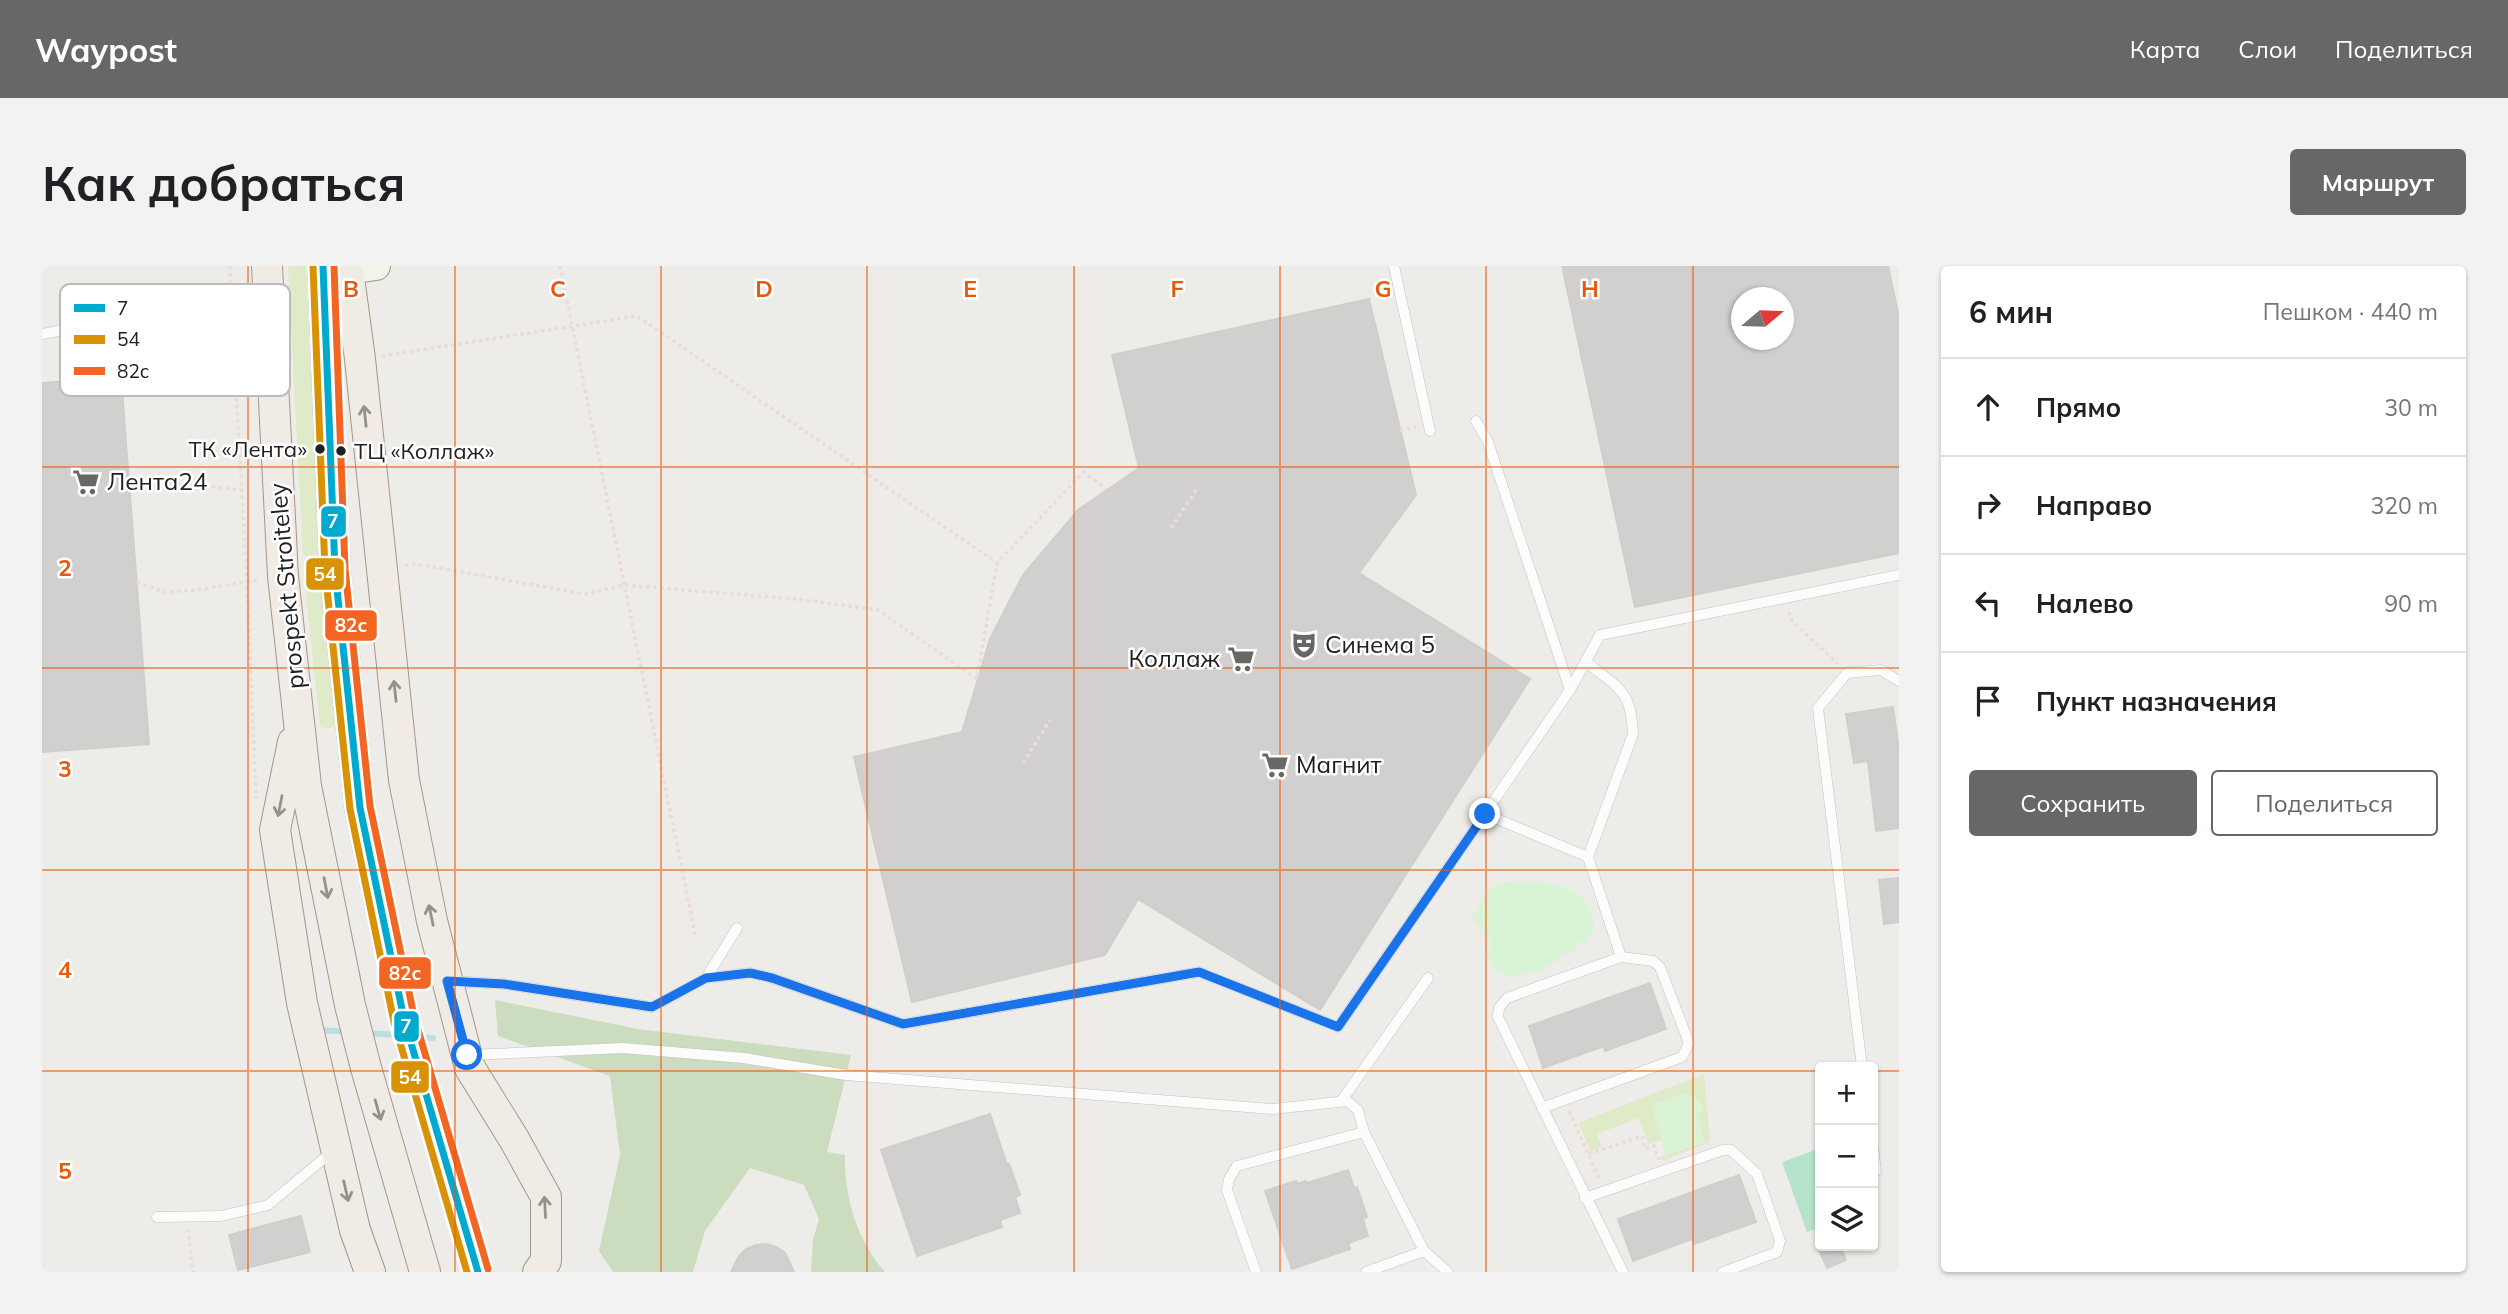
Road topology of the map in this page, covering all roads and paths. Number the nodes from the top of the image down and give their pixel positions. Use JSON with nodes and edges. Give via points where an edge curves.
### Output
{"nodes":[{"id":1,"x":230,"y":266,"type":"edge"},
{"id":2,"x":267,"y":266,"type":"edge"},
{"id":3,"x":560,"y":266,"type":"edge"},
{"id":4,"x":1394,"y":266,"type":"edge"},
{"id":5,"x":343,"y":269,"type":"edge"},
{"id":6,"x":230,"y":284,"type":"edge"},
{"id":7,"x":268,"y":284,"type":"edge"},
{"id":8,"x":572,"y":326,"type":"junction"},
{"id":9,"x":60,"y":331,"type":"edge"},
{"id":10,"x":42,"y":334,"type":"edge"},
{"id":11,"x":359,"y":359,"type":"junction"},
{"id":12,"x":236,"y":396,"type":"edge"},
{"id":13,"x":274,"y":396,"type":"edge"},
{"id":14,"x":1476,"y":421,"type":"dead end"},
{"id":15,"x":1430,"y":431,"type":"dead end"},
{"id":16,"x":156,"y":484,"type":"dead end"},
{"id":17,"x":1106,"y":489,"type":"dead end"},
{"id":18,"x":1196,"y":489,"type":"dead end"},
{"id":19,"x":241,"y":490,"type":"junction"},
{"id":20,"x":1171,"y":528,"type":"dead end"},
{"id":21,"x":997,"y":563,"type":"junction"},
{"id":22,"x":416,"y":565,"type":"dead end"},
{"id":23,"x":1899,"y":575,"type":"edge"},
{"id":24,"x":247,"y":581,"type":"junction"},
{"id":25,"x":136,"y":582,"type":"dead end"},
{"id":26,"x":624,"y":585,"type":"junction"},
{"id":27,"x":1786,"y":597,"type":"junction"},
{"id":28,"x":1586,"y":662,"type":"junction"},
{"id":29,"x":1847,"y":673,"type":"junction"},
{"id":30,"x":1899,"y":681,"type":"edge"},
{"id":31,"x":1570,"y":690,"type":"junction"},
{"id":32,"x":298,"y":715,"type":"junction"},
{"id":33,"x":1050,"y":720,"type":"dead end"},
{"id":34,"x":1023,"y":763,"type":"dead end"},
{"id":35,"x":256,"y":802,"type":"dead end"},
{"id":36,"x":1485,"y":814,"type":"junction"},
{"id":37,"x":1588,"y":857,"type":"junction"},
{"id":38,"x":737,"y":928,"type":"dead end"},
{"id":39,"x":696,"y":939,"type":"dead end"},
{"id":40,"x":1621,"y":957,"type":"junction"},
{"id":41,"x":706,"y":978,"type":"junction"},
{"id":42,"x":1428,"y":978,"type":"dead end"},
{"id":43,"x":447,"y":981,"type":"junction"},
{"id":44,"x":467,"y":1055,"type":"junction"},
{"id":45,"x":1862,"y":1062,"type":"edge"},
{"id":46,"x":1342,"y":1100,"type":"junction"},
{"id":47,"x":1564,"y":1100,"type":"junction"},
{"id":48,"x":1542,"y":1108,"type":"junction"},
{"id":49,"x":1364,"y":1132,"type":"junction"},
{"id":50,"x":336,"y":1149,"type":"junction"},
{"id":51,"x":1589,"y":1154,"type":"junction"},
{"id":52,"x":1662,"y":1171,"type":"junction"},
{"id":53,"x":1605,"y":1191,"type":"junction"},
{"id":54,"x":1585,"y":1198,"type":"junction"},
{"id":55,"x":157,"y":1217,"type":"dead end"},
{"id":56,"x":187,"y":1217,"type":"junction"},
{"id":57,"x":1424,"y":1251,"type":"junction"},
{"id":58,"x":193,"y":1272,"type":"edge"},
{"id":59,"x":370,"y":1272,"type":"edge"},
{"id":60,"x":425,"y":1272,"type":"edge"},
{"id":61,"x":478,"y":1272,"type":"edge"},
{"id":62,"x":538,"y":1272,"type":"edge"},
{"id":63,"x":1256,"y":1272,"type":"edge"},
{"id":64,"x":1366,"y":1272,"type":"edge"},
{"id":65,"x":1448,"y":1272,"type":"edge"},
{"id":66,"x":1623,"y":1272,"type":"edge"},
{"id":67,"x":1723,"y":1272,"type":"edge"}],
"edges":[{"from":1,"to":6,"type":"path"},
{"from":2,"to":7,"type":"main road","name":"prospekt Stroiteley"},
{"from":3,"to":8,"type":"path"},
{"from":4,"to":15,"type":"lane"},
{"from":5,"to":11,"type":"main road"},
{"from":5,"to":61,"type":"main road","name":"prospekt Stroiteley","via":[[335,570],[360,807],[404,1019]]},
{"from":8,"to":11,"type":"path"},
{"from":8,"to":21,"type":"path","via":[[636,316]]},
{"from":8,"to":26,"type":"path"},
{"from":9,"to":10,"type":"lane"},
{"from":43,"to":11,"type":"main road","one_way":true,"via":[[404,780]]},
{"from":12,"to":19,"type":"path"},
{"from":13,"to":32,"type":"main road","name":"prospekt Stroiteley","via":[[283,576]]},
{"from":14,"to":31,"type":"lane","via":[[1488,442]]},
{"from":16,"to":19,"type":"path"},
{"from":17,"to":21,"type":"path","via":[[1084,472]]},
{"from":18,"to":20,"type":"path"},
{"from":19,"to":24,"type":"path"},
{"from":21,"to":26,"type":"path","via":[[977,679],[878,610]]},
{"from":22,"to":26,"type":"path","via":[[585,594]]},
{"from":23,"to":27,"type":"lane"},
{"from":24,"to":25,"type":"path","via":[[164,592]]},
{"from":24,"to":35,"type":"path"},
{"from":26,"to":39,"type":"path"},
{"from":27,"to":28,"type":"lane","via":[[1600,635]]},
{"from":27,"to":29,"type":"path","via":[[1792,621]]},
{"from":28,"to":31,"type":"lane"},
{"from":28,"to":37,"type":"lane","via":[[1625,693],[1633,734]]},
{"from":29,"to":30,"type":"lane","via":[[1881,670]]},
{"from":29,"to":45,"type":"lane","via":[[1818,708]]},
{"from":31,"to":36,"type":"lane"},
{"from":32,"to":50,"type":"main road","one_way":true,"via":[[275,830],[302,1003]]},
{"from":32,"to":60,"type":"main road","name":"prospekt Stroiteley","one_way":true,"via":[[313,821],[350,1005]]},
{"from":33,"to":34,"type":"path"},
{"from":36,"to":37,"type":"lane"},
{"from":36,"to":41,"type":"lane","via":[[1338,1027],[1199,972],[903,1024],[772,978],[750,973]]},
{"from":37,"to":40,"type":"lane"},
{"from":38,"to":41,"type":"lane"},
{"from":40,"to":47,"type":"lane","via":[[1653,961],[1660,967],[1688,1048],[1682,1057]]},
{"from":40,"to":48,"type":"lane","via":[[1502,1002],[1498,1017]]},
{"from":41,"to":43,"type":"lane","via":[[652,1007],[504,984]]},
{"from":42,"to":46,"type":"lane"},
{"from":43,"to":44,"type":"main road"},
{"from":44,"to":46,"type":"lane","via":[[623,1048],[744,1058],[846,1075],[1273,1110]]},
{"from":62,"to":44,"type":"main road","one_way":true,"via":[[546,1261],[546,1197],[470,1068]]},
{"from":46,"to":49,"type":"lane","via":[[1358,1110]]},
{"from":47,"to":48,"type":"lane"},
{"from":47,"to":51,"type":"path"},
{"from":48,"to":54,"type":"lane"},
{"from":49,"to":57,"type":"lane"},
{"from":49,"to":63,"type":"lane","via":[[1233,1170],[1227,1190]]},
{"from":50,"to":56,"type":"lane","via":[[268,1205],[221,1216]]},
{"from":50,"to":59,"type":"main road","one_way":true},
{"from":51,"to":52,"type":"path","via":[[1642,1136],[1646,1149],[1654,1146]]},
{"from":51,"to":53,"type":"path"},
{"from":52,"to":53,"type":"lane"},
{"from":52,"to":67,"type":"lane","via":[[1726,1149],[1757,1174],[1780,1237],[1779,1247],[1777,1252]]},
{"from":53,"to":54,"type":"lane"},
{"from":54,"to":66,"type":"lane"},
{"from":55,"to":56,"type":"lane"},
{"from":56,"to":58,"type":"path"},
{"from":57,"to":64,"type":"lane"},
{"from":57,"to":65,"type":"lane"}]}
